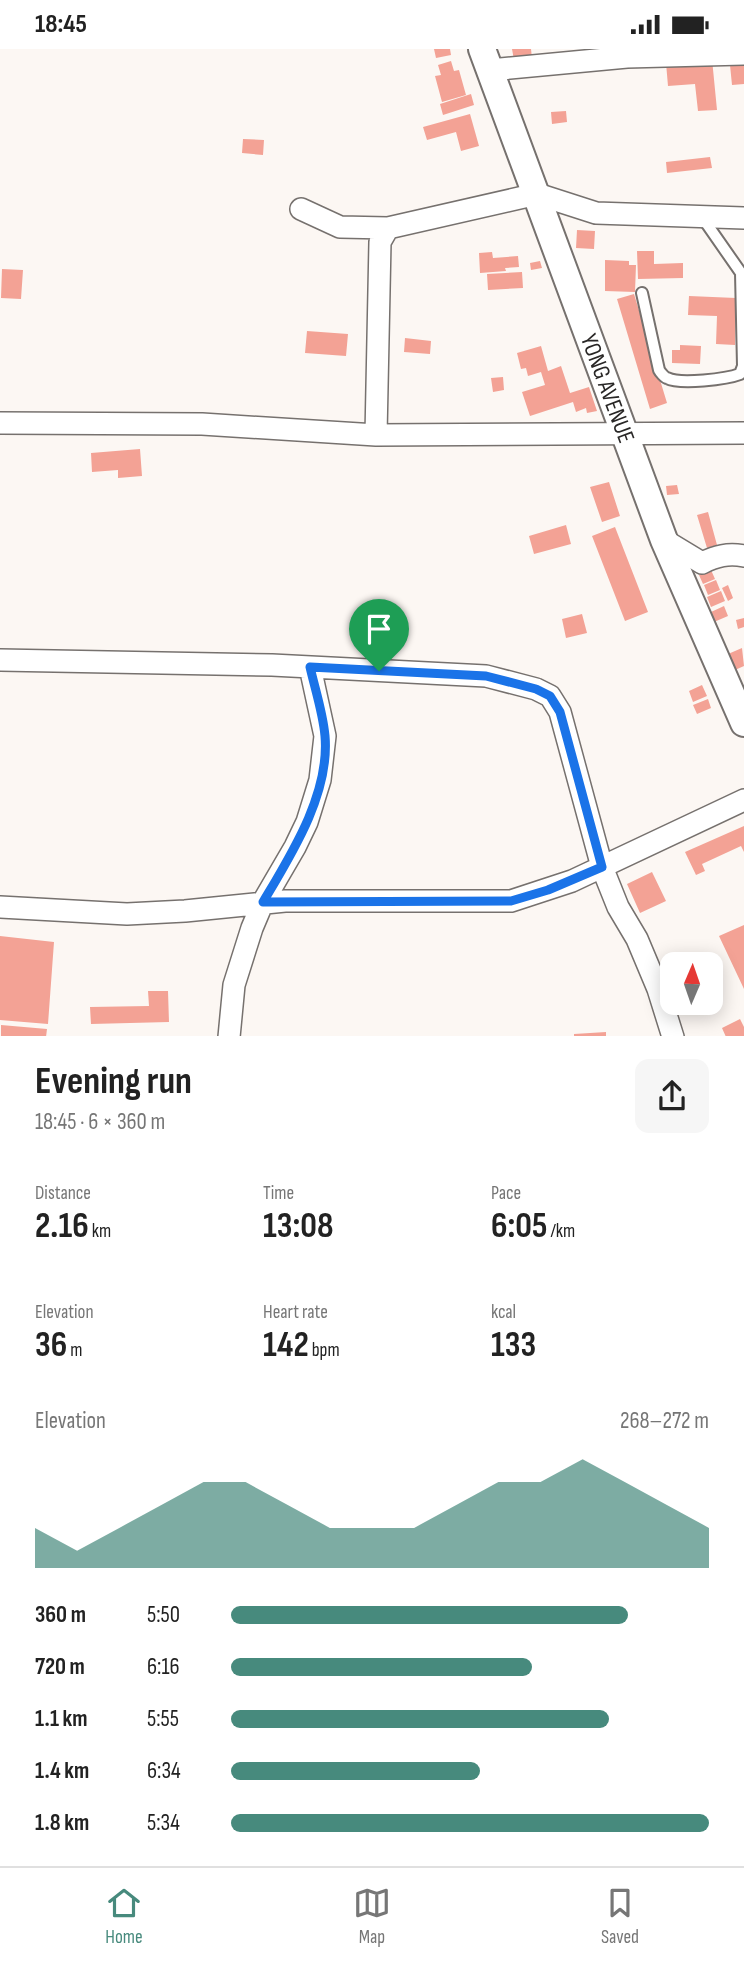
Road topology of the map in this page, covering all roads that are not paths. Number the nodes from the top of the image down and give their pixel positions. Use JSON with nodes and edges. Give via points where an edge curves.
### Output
{"nodes":[{"id":1,"x":744,"y":54,"type":"edge"},
{"id":2,"x":486,"y":60,"type":"edge"},
{"id":3,"x":537,"y":194,"type":"junction"},
{"id":4,"x":301,"y":209,"type":"dead end"},
{"id":5,"x":702,"y":217,"type":"junction"},
{"id":6,"x":744,"y":218,"type":"edge"},
{"id":7,"x":388,"y":228,"type":"junction"},
{"id":8,"x":642,"y":293,"type":"dead end"},
{"id":9,"x":0,"y":423,"type":"edge"},
{"id":10,"x":625,"y":433,"type":"junction"},
{"id":11,"x":744,"y":433,"type":"edge"},
{"id":12,"x":376,"y":435,"type":"junction"},
{"id":13,"x":664,"y":540,"type":"junction"},
{"id":14,"x":744,"y":556,"type":"edge"},
{"id":15,"x":0,"y":660,"type":"edge"},
{"id":16,"x":310,"y":667,"type":"junction"},
{"id":17,"x":744,"y":723,"type":"edge"},
{"id":18,"x":744,"y":800,"type":"edge"},
{"id":19,"x":602,"y":867,"type":"junction"},
{"id":20,"x":263,"y":902,"type":"junction"},
{"id":21,"x":0,"y":907,"type":"edge"},
{"id":22,"x":229,"y":1036,"type":"edge"},
{"id":23,"x":673,"y":1036,"type":"edge"}],
"edges":[{"from":1,"to":2,"type":"street"},
{"from":2,"to":3,"type":"street","name":"YONG AVENUE"},
{"from":3,"to":5,"type":"street","via":[[596,213]]},
{"from":3,"to":7,"type":"street"},
{"from":3,"to":10,"type":"street","name":"YONG AVENUE"},
{"from":4,"to":7,"type":"street","via":[[340,227]]},
{"from":5,"to":6,"type":"street"},
{"from":5,"to":8,"type":"lane","via":[[741,273],[740,374],[729,379],[666,378],[659,370]]},
{"from":7,"to":12,"type":"street","via":[[380,242]]},
{"from":9,"to":12,"type":"street","via":[[202,424]]},
{"from":10,"to":11,"type":"street"},
{"from":10,"to":12,"type":"street"},
{"from":10,"to":13,"type":"street","name":"YONG AVENUE"},
{"from":13,"to":14,"type":"street","via":[[702,563],[717,556]]},
{"from":13,"to":17,"type":"street","name":"YONG AVENUE"},
{"from":15,"to":16,"type":"street"},
{"from":16,"to":19,"type":"street","via":[[486,676],[550,696],[560,712]]},
{"from":16,"to":20,"type":"street","via":[[325,736],[320,780],[295,848]]},
{"from":18,"to":19,"type":"street"},
{"from":19,"to":20,"type":"street","via":[[511,901]]},
{"from":19,"to":23,"type":"street","via":[[618,907],[638,939]]},
{"from":20,"to":21,"type":"street","via":[[127,913]]},
{"from":20,"to":22,"type":"street","via":[[234,985]]}]}
